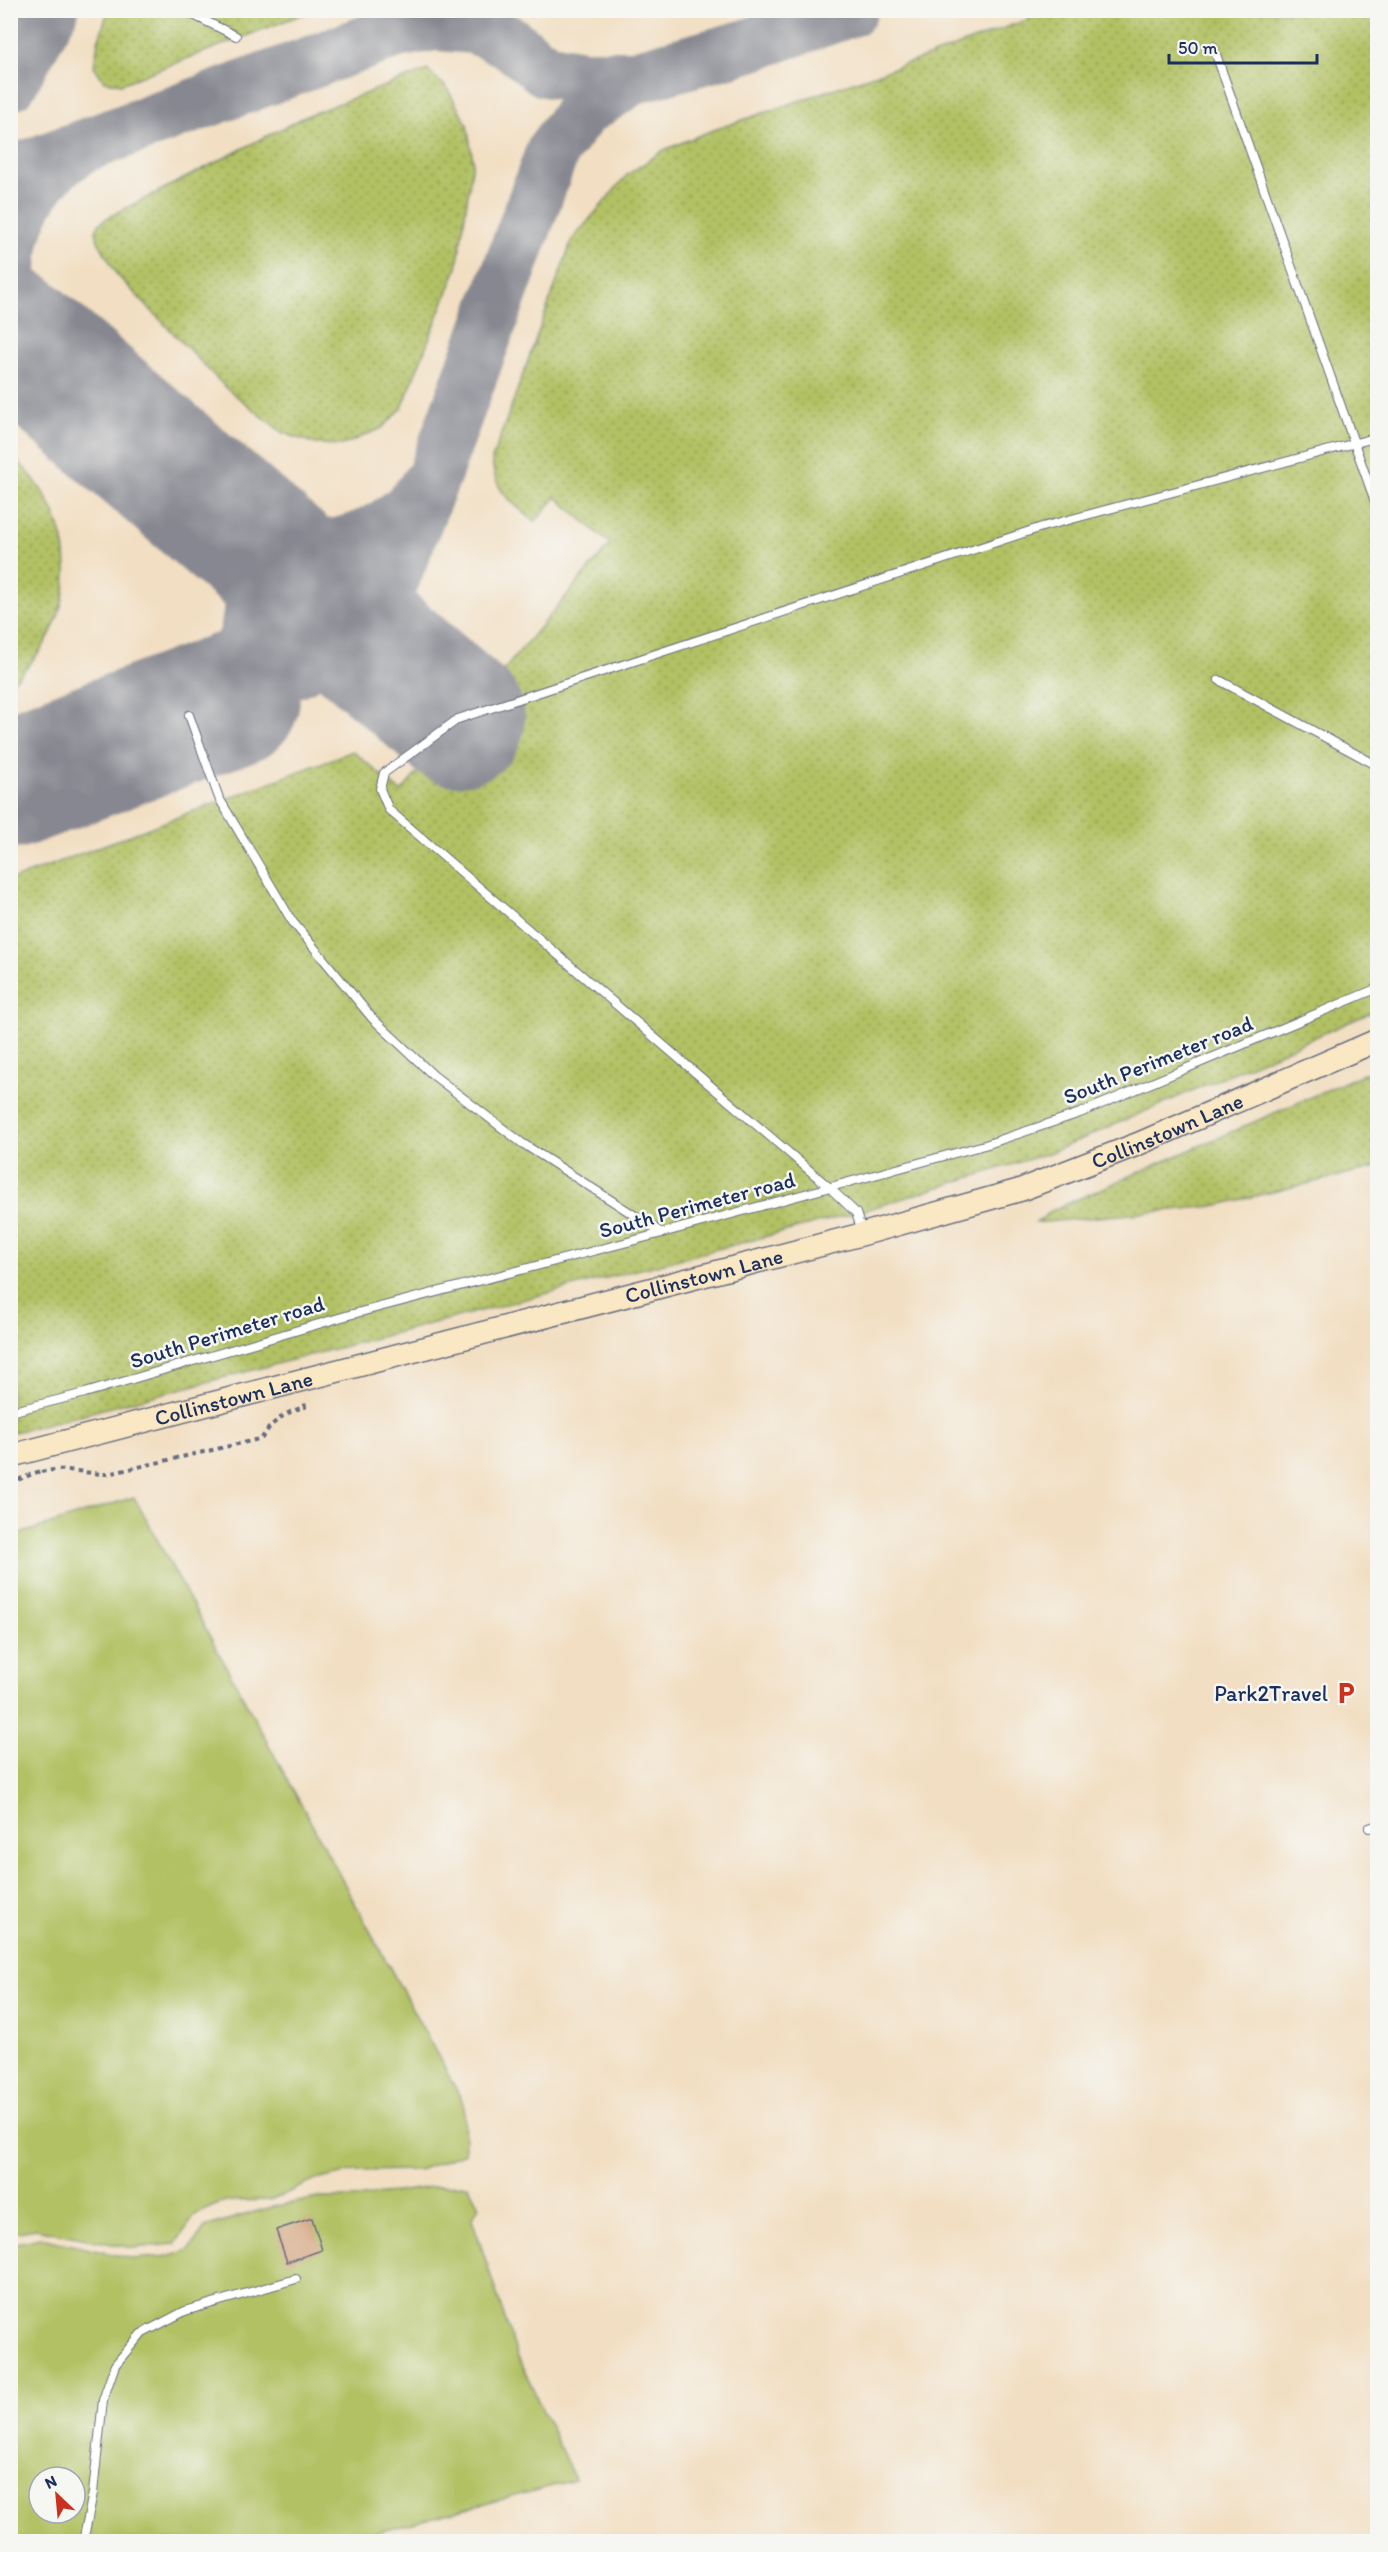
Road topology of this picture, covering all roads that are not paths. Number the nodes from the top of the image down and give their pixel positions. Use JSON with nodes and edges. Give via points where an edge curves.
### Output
{"nodes":[{"id":1,"x":183,"y":10,"type":"edge"},
{"id":2,"x":236,"y":36,"type":"dead end"},
{"id":3,"x":1212,"y":46,"type":"dead end"},
{"id":4,"x":1377,"y":437,"type":"edge"},
{"id":5,"x":1355,"y":443,"type":"junction"},
{"id":6,"x":1377,"y":510,"type":"edge"},
{"id":7,"x":1219,"y":680,"type":"dead end"},
{"id":8,"x":189,"y":715,"type":"dead end"},
{"id":9,"x":1377,"y":766,"type":"edge"},
{"id":10,"x":1377,"y":988,"type":"edge"},
{"id":11,"x":1377,"y":1040,"type":"edge"},
{"id":12,"x":830,"y":1188,"type":"junction"},
{"id":13,"x":662,"y":1233,"type":"junction"},
{"id":14,"x":863,"y":1234,"type":"junction"},
{"id":15,"x":10,"y":1412,"type":"edge"},
{"id":16,"x":10,"y":1456,"type":"edge"},
{"id":17,"x":296,"y":2279,"type":"dead end"},
{"id":18,"x":83,"y":2541,"type":"edge"}],
"edges":[{"from":1,"to":2,"type":"lane"},
{"from":3,"to":5,"type":"lane"},
{"from":4,"to":5,"type":"lane"},
{"from":5,"to":6,"type":"lane"},
{"from":5,"to":12,"type":"lane","via":[[1042,526],[458,719],[384,773],[380,789],[389,810]]},
{"from":7,"to":9,"type":"lane"},
{"from":8,"to":13,"type":"lane","via":[[219,798],[292,921],[372,1018],[433,1075],[522,1143]]},
{"from":10,"to":12,"type":"lane","name":"South Perimeter road","via":[[1080,1113],[988,1144]]},
{"from":11,"to":14,"type":"street","name":"Collinstown Lane","via":[[1138,1144],[1020,1190]]},
{"from":12,"to":13,"type":"lane","name":"South Perimeter road"},
{"from":12,"to":14,"type":"lane","via":[[856,1213]]},
{"from":13,"to":15,"type":"lane","name":"South Perimeter road","via":[[349,1314]]},
{"from":14,"to":16,"type":"street","name":"Collinstown Lane"},
{"from":17,"to":18,"type":"lane","via":[[185,2311],[141,2334],[115,2365],[103,2400],[93,2493]]}]}
